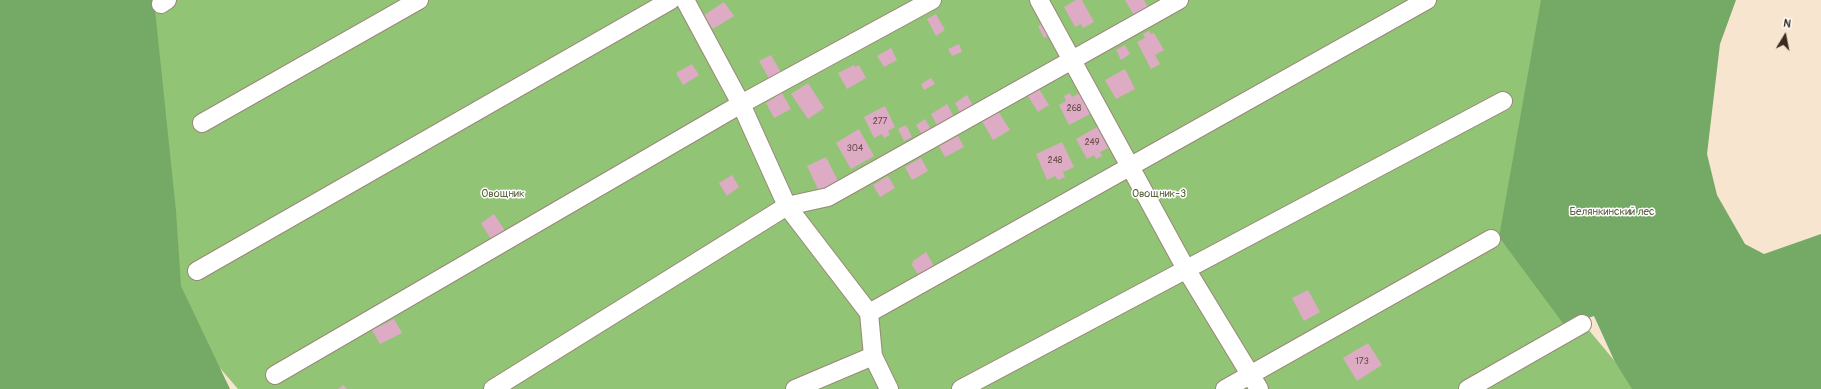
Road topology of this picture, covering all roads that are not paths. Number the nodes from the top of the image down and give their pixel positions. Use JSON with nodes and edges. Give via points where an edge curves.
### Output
{"nodes":[{"id":1,"x":419,"y":0,"type":"edge"},
{"id":2,"x":671,"y":0,"type":"edge"},
{"id":3,"x":932,"y":0,"type":"edge"},
{"id":4,"x":1039,"y":0,"type":"edge"},
{"id":5,"x":1180,"y":0,"type":"edge"},
{"id":6,"x":1427,"y":0,"type":"edge"},
{"id":7,"x":691,"y":2,"type":"edge"},
{"id":8,"x":1072,"y":61,"type":"junction"},
{"id":9,"x":1503,"y":101,"type":"dead end"},
{"id":10,"x":741,"y":104,"type":"junction"},
{"id":11,"x":202,"y":123,"type":"dead end"},
{"id":12,"x":1130,"y":166,"type":"junction"},
{"id":13,"x":787,"y":206,"type":"junction"},
{"id":14,"x":1491,"y":239,"type":"dead end"},
{"id":15,"x":1186,"y":269,"type":"junction"},
{"id":16,"x":197,"y":271,"type":"dead end"},
{"id":17,"x":869,"y":313,"type":"junction"},
{"id":18,"x":1582,"y":324,"type":"dead end"},
{"id":19,"x":872,"y":356,"type":"junction"},
{"id":20,"x":274,"y":375,"type":"dead end"},
{"id":21,"x":1255,"y":381,"type":"edge"},
{"id":22,"x":493,"y":389,"type":"edge"},
{"id":23,"x":795,"y":389,"type":"edge"},
{"id":24,"x":889,"y":389,"type":"edge"},
{"id":25,"x":961,"y":389,"type":"edge"},
{"id":26,"x":1225,"y":389,"type":"edge"},
{"id":27,"x":1468,"y":389,"type":"edge"}],
"edges":[{"from":1,"to":11,"type":"lane"},
{"from":2,"to":16,"type":"lane"},
{"from":3,"to":10,"type":"lane"},
{"from":4,"to":8,"type":"lane"},
{"from":5,"to":8,"type":"lane"},
{"from":6,"to":12,"type":"lane"},
{"from":7,"to":10,"type":"lane"},
{"from":8,"to":12,"type":"lane"},
{"from":8,"to":13,"type":"lane","via":[[828,197]]},
{"from":9,"to":15,"type":"lane"},
{"from":10,"to":13,"type":"lane"},
{"from":10,"to":20,"type":"lane"},
{"from":12,"to":15,"type":"lane"},
{"from":12,"to":17,"type":"lane"},
{"from":13,"to":17,"type":"lane"},
{"from":13,"to":22,"type":"lane"},
{"from":14,"to":21,"type":"lane"},
{"from":15,"to":21,"type":"lane"},
{"from":15,"to":25,"type":"lane"},
{"from":17,"to":19,"type":"lane"},
{"from":18,"to":27,"type":"lane"},
{"from":19,"to":23,"type":"lane"},
{"from":19,"to":24,"type":"lane"},
{"from":21,"to":26,"type":"lane"}]}
